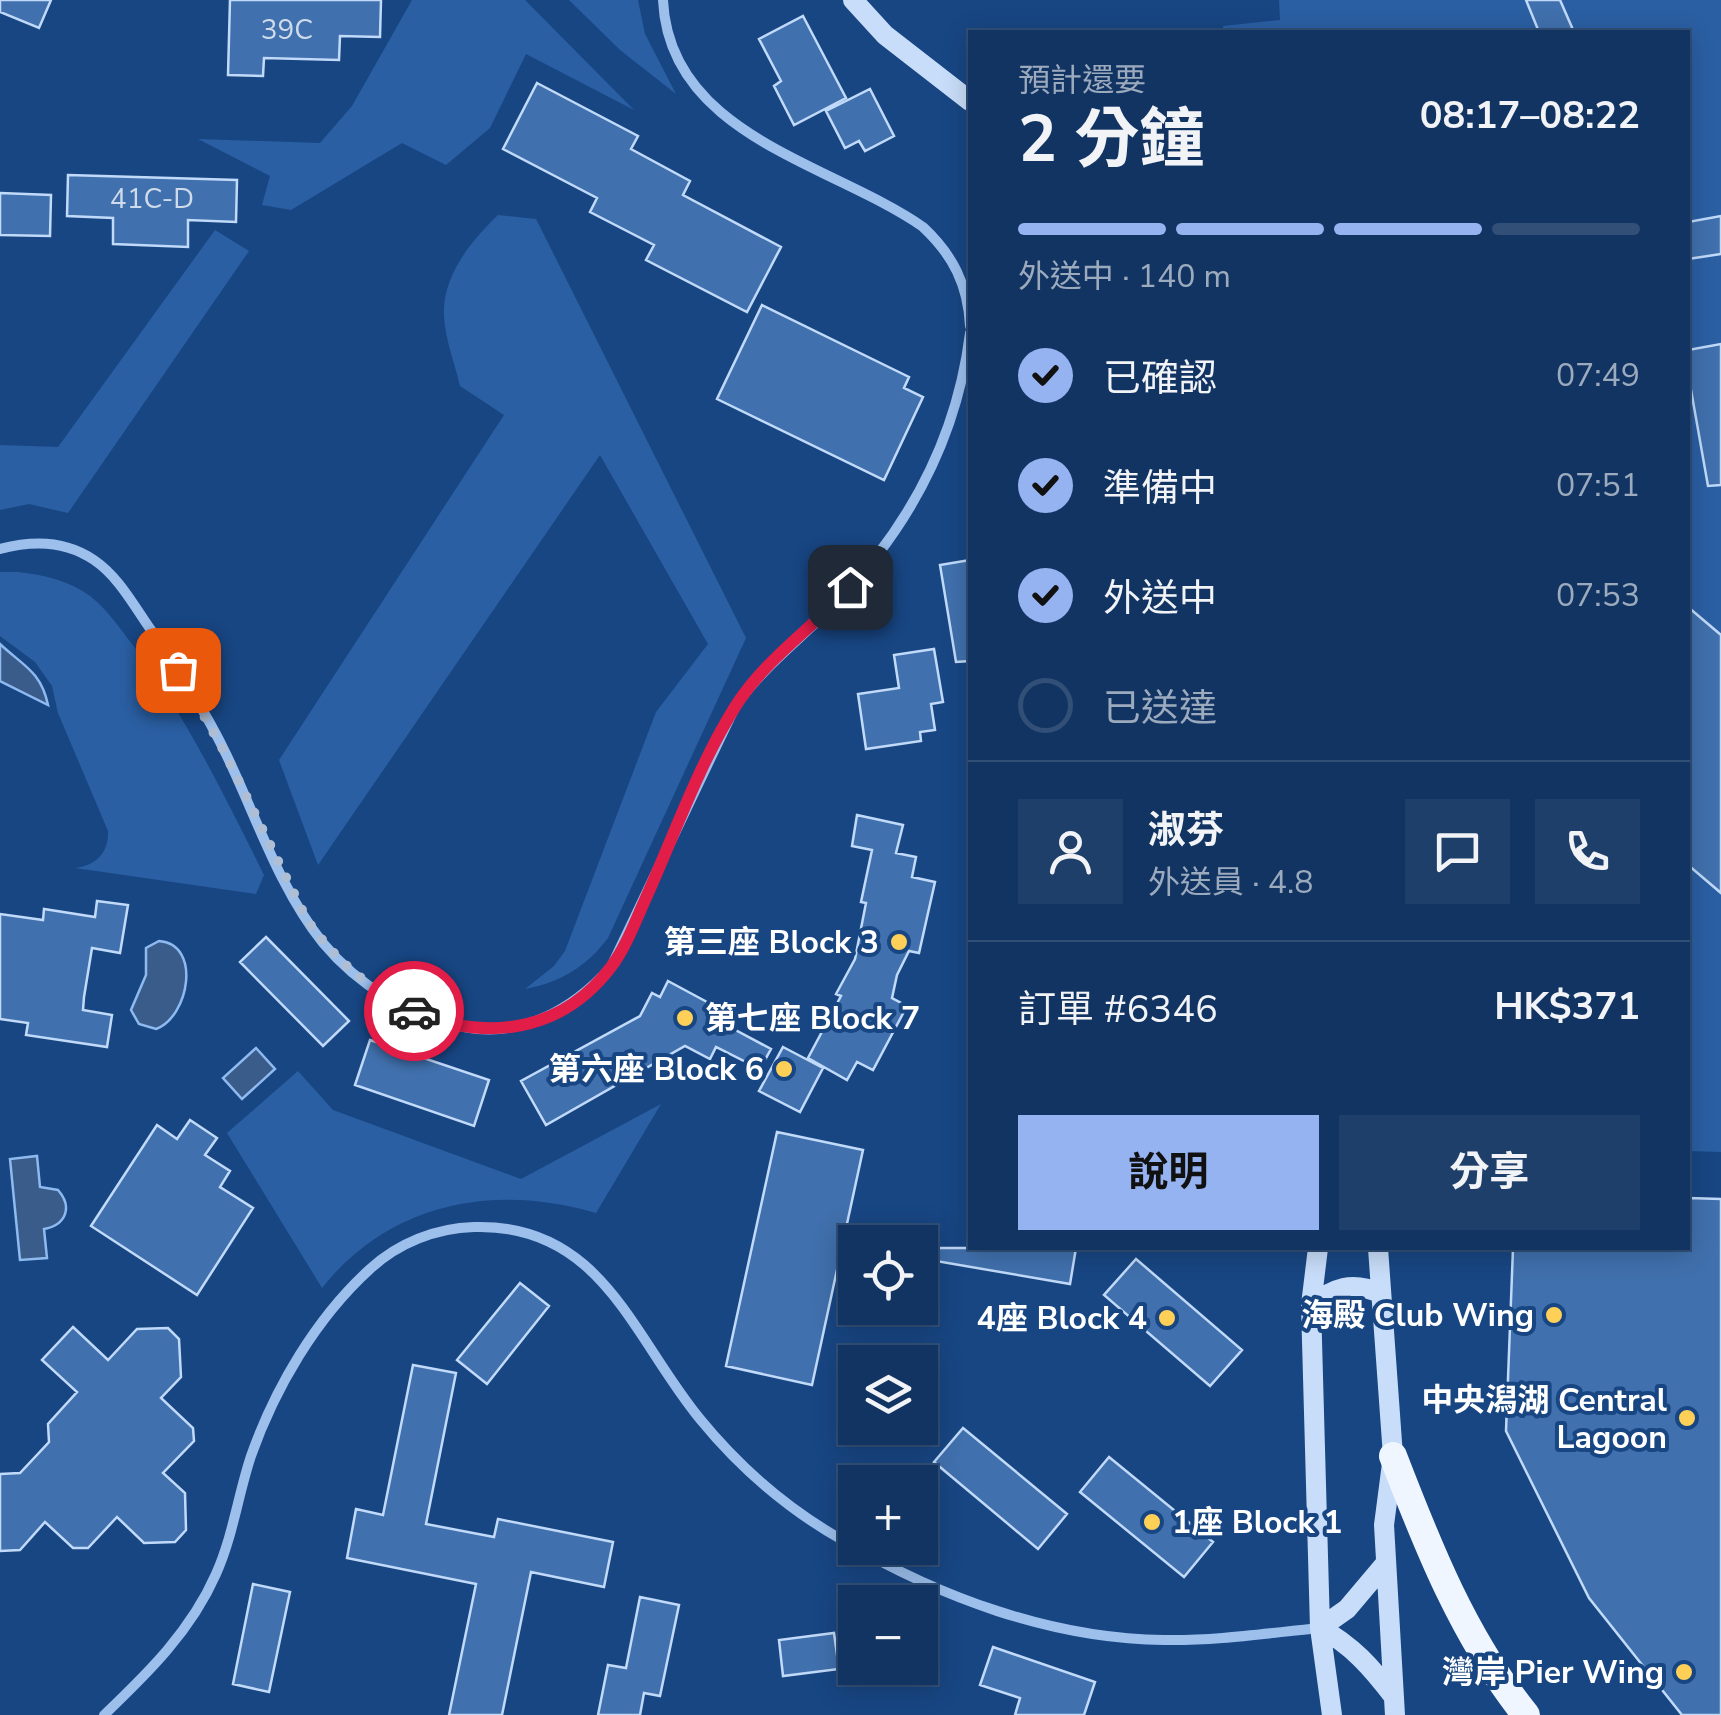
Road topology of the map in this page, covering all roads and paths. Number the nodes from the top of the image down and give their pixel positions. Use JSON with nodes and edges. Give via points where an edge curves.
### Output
{"nodes":[{"id":1,"x":663,"y":0,"type":"edge"},
{"id":2,"x":853,"y":0,"type":"edge"},
{"id":3,"x":968,"y":100,"type":"edge"},
{"id":4,"x":968,"y":318,"type":"edge"},
{"id":5,"x":968,"y":341,"type":"edge"},
{"id":6,"x":0,"y":549,"type":"edge"},
{"id":7,"x":1318,"y":1250,"type":"edge"},
{"id":8,"x":1378,"y":1250,"type":"edge"},
{"id":9,"x":1380,"y":1293,"type":"junction"},
{"id":10,"x":1311,"y":1305,"type":"junction"},
{"id":11,"x":1394,"y":1456,"type":"junction"},
{"id":12,"x":1385,"y":1564,"type":"junction"},
{"id":13,"x":1320,"y":1628,"type":"junction"},
{"id":14,"x":1394,"y":1706,"type":"edge"},
{"id":15,"x":104,"y":1715,"type":"edge"},
{"id":16,"x":1332,"y":1715,"type":"edge"},
{"id":17,"x":1526,"y":1715,"type":"edge"}],
"edges":[{"from":1,"to":4,"type":"street","via":[[674,48],[712,105],[752,136],[923,228],[960,274]]},
{"from":2,"to":3,"type":"main road","via":[[885,35]]},
{"from":5,"to":6,"type":"street","via":[[959,394],[921,494],[864,572],[736,705],[611,967],[556,1013],[509,1028],[484,1030],[418,1013],[342,964],[287,886],[202,710],[109,571],[56,544]]},
{"from":7,"to":10,"type":"main road"},
{"from":8,"to":9,"type":"main road"},
{"from":9,"to":10,"type":"main road","via":[[1361,1285],[1334,1288]]},
{"from":9,"to":11,"type":"main road"},
{"from":10,"to":13,"type":"main road"},
{"from":11,"to":12,"type":"main road"},
{"from":11,"to":17,"type":"highway","via":[[1435,1564],[1487,1660]]},
{"from":12,"to":13,"type":"main road"},
{"from":12,"to":14,"type":"main road"},
{"from":13,"to":14,"type":"main road","via":[[1370,1665]]},
{"from":13,"to":15,"type":"street","via":[[1222,1638],[1116,1636],[1024,1618],[933,1587],[826,1530],[748,1472],[698,1417],[616,1297],[582,1261],[526,1233],[463,1227],[390,1254],[351,1288],[308,1342],[253,1452],[224,1554],[202,1602],[169,1648]]},
{"from":13,"to":16,"type":"main road"}]}
